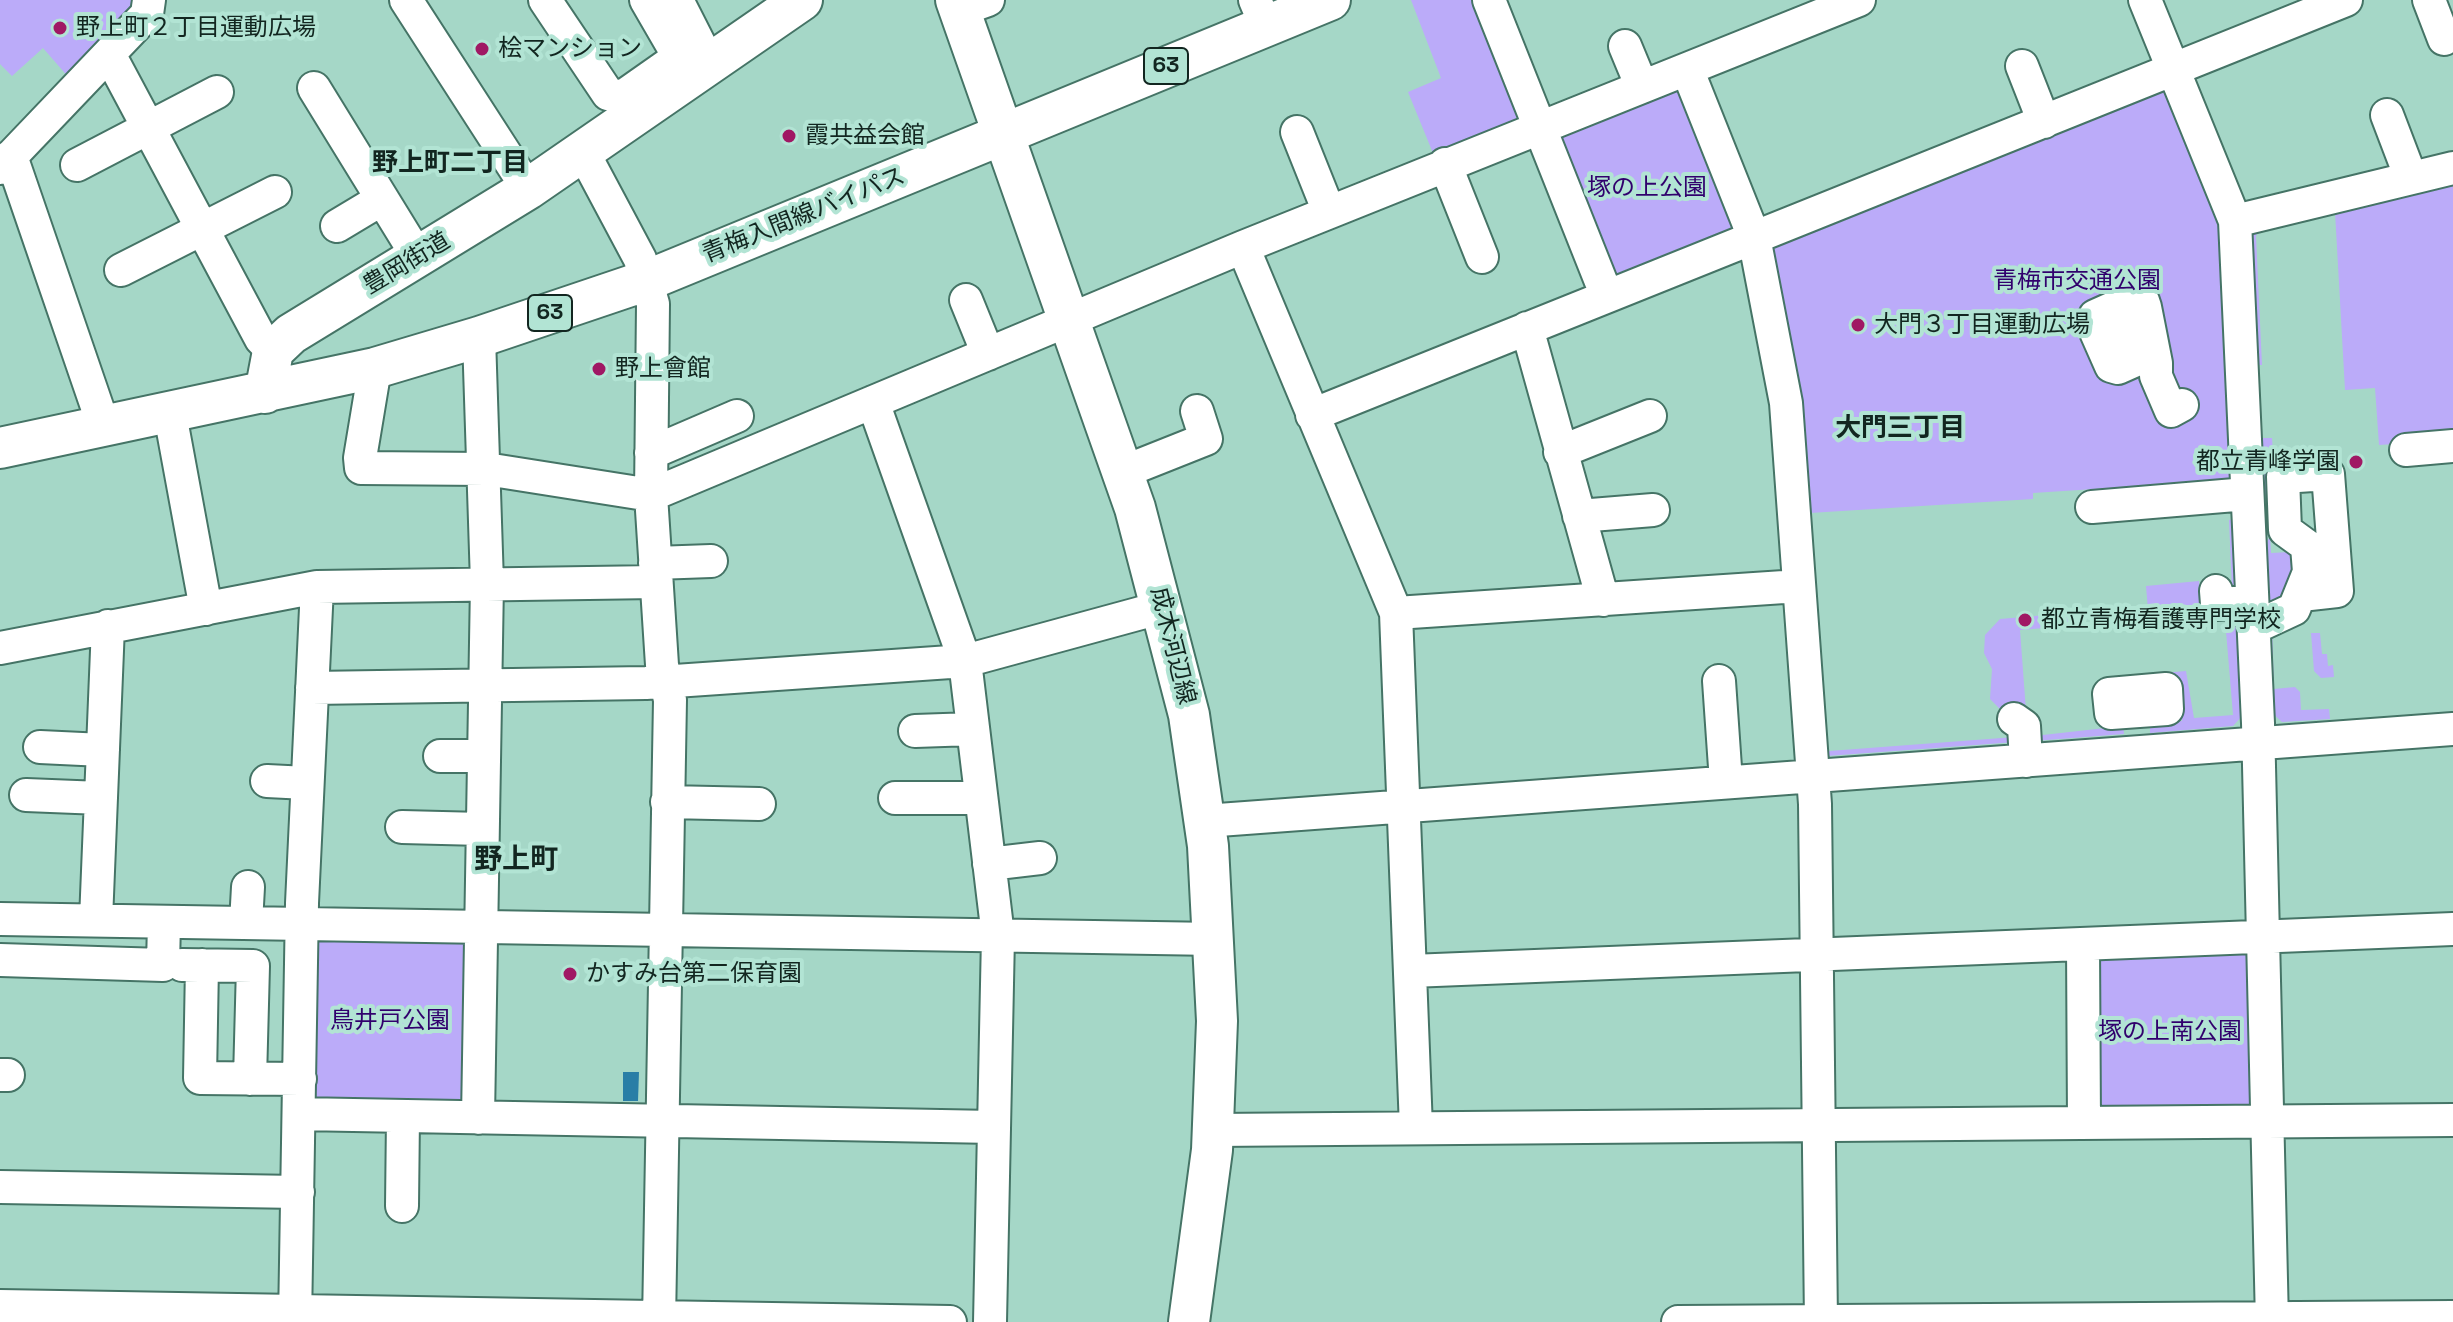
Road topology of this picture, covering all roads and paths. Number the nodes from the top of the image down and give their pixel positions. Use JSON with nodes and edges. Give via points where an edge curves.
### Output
{"nodes":[{"id":1,"x":149,"y":0,"type":"edge"},
{"id":2,"x":406,"y":0,"type":"edge"},
{"id":3,"x":545,"y":0,"type":"edge"},
{"id":4,"x":646,"y":0,"type":"edge"},
{"id":5,"x":677,"y":0,"type":"edge"},
{"id":6,"x":802,"y":0,"type":"edge"},
{"id":7,"x":1489,"y":0,"type":"edge"},
{"id":8,"x":1859,"y":0,"type":"edge"},
{"id":9,"x":2145,"y":0,"type":"edge"},
{"id":10,"x":2346,"y":0,"type":"edge"},
{"id":11,"x":2429,"y":0,"type":"edge"},
{"id":12,"x":968,"y":3,"type":"edge"},
{"id":13,"x":1314,"y":3,"type":"edge"},
{"id":14,"x":1260,"y":13,"type":"edge"},
{"id":15,"x":2444,"y":39,"type":"dead end"},
{"id":16,"x":1625,"y":46,"type":"dead end"},
{"id":17,"x":109,"y":54,"type":"junction"},
{"id":18,"x":694,"y":66,"type":"junction"},
{"id":19,"x":2023,"y":66,"type":"dead end"},
{"id":20,"x":2174,"y":68,"type":"junction"},
{"id":21,"x":1687,"y":69,"type":"junction"},
{"id":22,"x":1642,"y":87,"type":"junction"},
{"id":23,"x":217,"y":92,"type":"dead end"},
{"id":24,"x":317,"y":106,"type":"dead end"},
{"id":25,"x":629,"y":106,"type":"junction"},
{"id":26,"x":2387,"y":115,"type":"dead end"},
{"id":27,"x":2044,"y":122,"type":"junction"},
{"id":28,"x":1539,"y":127,"type":"junction"},
{"id":29,"x":151,"y":128,"type":"junction"},
{"id":30,"x":1297,"y":133,"type":"dead end"},
{"id":31,"x":1003,"y":134,"type":"junction"},
{"id":32,"x":583,"y":152,"type":"junction"},
{"id":33,"x":5,"y":162,"type":"edge"},
{"id":34,"x":1445,"y":164,"type":"junction"},
{"id":35,"x":77,"y":165,"type":"dead end"},
{"id":36,"x":2453,"y":168,"type":"edge"},
{"id":37,"x":2411,"y":178,"type":"junction"},
{"id":38,"x":528,"y":189,"type":"junction"},
{"id":39,"x":275,"y":192,"type":"dead end"},
{"id":40,"x":382,"y":199,"type":"junction"},
{"id":41,"x":1329,"y":212,"type":"junction"},
{"id":42,"x":2235,"y":221,"type":"junction"},
{"id":43,"x":337,"y":226,"type":"dead end"},
{"id":44,"x":204,"y":229,"type":"junction"},
{"id":45,"x":1754,"y":237,"type":"junction"},
{"id":46,"x":1243,"y":247,"type":"junction"},
{"id":47,"x":418,"y":257,"type":"junction"},
{"id":48,"x":1482,"y":257,"type":"dead end"},
{"id":49,"x":121,"y":270,"type":"dead end"},
{"id":50,"x":648,"y":280,"type":"junction"},
{"id":51,"x":1606,"y":294,"type":"junction"},
{"id":52,"x":966,"y":300,"type":"dead end"},
{"id":53,"x":2147,"y":317,"type":"dead end"},
{"id":54,"x":1068,"y":320,"type":"junction"},
{"id":55,"x":1527,"y":328,"type":"junction"},
{"id":56,"x":479,"y":337,"type":"junction"},
{"id":57,"x":273,"y":351,"type":"junction"},
{"id":58,"x":988,"y":354,"type":"junction"},
{"id":59,"x":375,"y":368,"type":"junction"},
{"id":60,"x":265,"y":393,"type":"junction"},
{"id":61,"x":873,"y":402,"type":"junction"},
{"id":62,"x":2182,"y":405,"type":"dead end"},
{"id":63,"x":1197,"y":411,"type":"dead end"},
{"id":64,"x":170,"y":414,"type":"junction"},
{"id":65,"x":1312,"y":415,"type":"junction"},
{"id":66,"x":737,"y":416,"type":"dead end"},
{"id":67,"x":1650,"y":416,"type":"dead end"},
{"id":68,"x":104,"y":427,"type":"junction"},
{"id":69,"x":2453,"y":446,"type":"edge"},
{"id":70,"x":0,"y":448,"type":"edge"},
{"id":71,"x":2406,"y":450,"type":"dead end"},
{"id":72,"x":1560,"y":452,"type":"junction"},
{"id":73,"x":651,"y":453,"type":"junction"},
{"id":74,"x":486,"y":469,"type":"junction"},
{"id":75,"x":1123,"y":472,"type":"junction"},
{"id":76,"x":651,"y":495,"type":"junction"},
{"id":77,"x":2247,"y":506,"type":"junction"},
{"id":78,"x":2092,"y":507,"type":"dead end"},
{"id":79,"x":1653,"y":510,"type":"dead end"},
{"id":80,"x":2284,"y":515,"type":"junction"},
{"id":81,"x":1579,"y":516,"type":"junction"},
{"id":82,"x":711,"y":561,"type":"dead end"},
{"id":83,"x":656,"y":573,"type":"junction"},
{"id":84,"x":487,"y":583,"type":"junction"},
{"id":85,"x":1799,"y":586,"type":"junction"},
{"id":86,"x":317,"y":587,"type":"junction"},
{"id":87,"x":2216,"y":591,"type":"dead end"},
{"id":88,"x":2301,"y":595,"type":"junction"},
{"id":89,"x":1603,"y":600,"type":"junction"},
{"id":90,"x":1163,"y":607,"type":"junction"},
{"id":91,"x":206,"y":609,"type":"junction"},
{"id":92,"x":1396,"y":613,"type":"junction"},
{"id":93,"x":2252,"y":613,"type":"junction"},
{"id":94,"x":108,"y":626,"type":"junction"},
{"id":95,"x":0,"y":648,"type":"edge"},
{"id":96,"x":965,"y":661,"type":"junction"},
{"id":97,"x":1719,"y":681,"type":"dead end"},
{"id":98,"x":666,"y":682,"type":"junction"},
{"id":99,"x":486,"y":685,"type":"junction"},
{"id":100,"x":312,"y":688,"type":"junction"},
{"id":101,"x":2136,"y":711,"type":"dead end"},
{"id":102,"x":2014,"y":719,"type":"dead end"},
{"id":103,"x":973,"y":729,"type":"junction"},
{"id":104,"x":2453,"y":729,"type":"edge"},
{"id":105,"x":915,"y":731,"type":"dead end"},
{"id":106,"x":2258,"y":744,"type":"junction"},
{"id":107,"x":40,"y":747,"type":"dead end"},
{"id":108,"x":103,"y":750,"type":"junction"},
{"id":109,"x":2138,"y":752,"type":"junction"},
{"id":110,"x":440,"y":756,"type":"dead end"},
{"id":111,"x":484,"y":756,"type":"junction"},
{"id":112,"x":2026,"y":761,"type":"junction"},
{"id":113,"x":1813,"y":776,"type":"junction"},
{"id":114,"x":267,"y":781,"type":"dead end"},
{"id":115,"x":1726,"y":782,"type":"junction"},
{"id":116,"x":307,"y":783,"type":"junction"},
{"id":117,"x":26,"y":795,"type":"dead end"},
{"id":118,"x":101,"y":798,"type":"junction"},
{"id":119,"x":895,"y":798,"type":"dead end"},
{"id":120,"x":981,"y":798,"type":"junction"},
{"id":121,"x":667,"y":802,"type":"junction"},
{"id":122,"x":759,"y":804,"type":"dead end"},
{"id":123,"x":1404,"y":806,"type":"junction"},
{"id":124,"x":1205,"y":821,"type":"junction"},
{"id":125,"x":402,"y":827,"type":"dead end"},
{"id":126,"x":482,"y":829,"type":"junction"},
{"id":127,"x":1040,"y":858,"type":"dead end"},
{"id":128,"x":989,"y":864,"type":"junction"},
{"id":129,"x":248,"y":887,"type":"dead end"},
{"id":130,"x":0,"y":919,"type":"edge"},
{"id":131,"x":96,"y":920,"type":"junction"},
{"id":132,"x":164,"y":922,"type":"junction"},
{"id":133,"x":246,"y":923,"type":"junction"},
{"id":134,"x":303,"y":923,"type":"junction"},
{"id":135,"x":482,"y":927,"type":"junction"},
{"id":136,"x":2453,"y":929,"type":"edge"},
{"id":137,"x":666,"y":930,"type":"junction"},
{"id":138,"x":998,"y":936,"type":"junction"},
{"id":139,"x":2262,"y":938,"type":"junction"},
{"id":140,"x":1215,"y":939,"type":"junction"},
{"id":141,"x":2083,"y":944,"type":"junction"},
{"id":142,"x":1817,"y":954,"type":"junction"},
{"id":143,"x":0,"y":960,"type":"edge"},
{"id":144,"x":163,"y":965,"type":"junction"},
{"id":145,"x":202,"y":965,"type":"junction"},
{"id":146,"x":1411,"y":971,"type":"junction"},
{"id":147,"x":250,"y":1079,"type":"junction"},
{"id":148,"x":300,"y":1079,"type":"junction"},
{"id":149,"x":300,"y":1114,"type":"junction"},
{"id":150,"x":403,"y":1116,"type":"junction"},
{"id":151,"x":478,"y":1118,"type":"junction"},
{"id":152,"x":2453,"y":1120,"type":"edge"},
{"id":153,"x":663,"y":1122,"type":"junction"},
{"id":154,"x":2269,"y":1122,"type":"junction"},
{"id":155,"x":2084,"y":1123,"type":"junction"},
{"id":156,"x":1816,"y":1125,"type":"junction"},
{"id":157,"x":994,"y":1127,"type":"junction"},
{"id":158,"x":1416,"y":1128,"type":"junction"},
{"id":159,"x":1213,"y":1130,"type":"junction"},
{"id":160,"x":0,"y":1187,"type":"edge"},
{"id":161,"x":298,"y":1192,"type":"junction"},
{"id":162,"x":402,"y":1206,"type":"dead end"},
{"id":163,"x":0,"y":1306,"type":"edge"},
{"id":164,"x":295,"y":1317,"type":"edge"},
{"id":165,"x":2453,"y":1317,"type":"edge"},
{"id":166,"x":659,"y":1320,"type":"edge"},
{"id":167,"x":2272,"y":1320,"type":"edge"},
{"id":168,"x":868,"y":1321,"type":"edge"},
{"id":169,"x":950,"y":1322,"type":"edge"},
{"id":170,"x":990,"y":1322,"type":"edge"},
{"id":171,"x":1189,"y":1322,"type":"edge"},
{"id":172,"x":1678,"y":1322,"type":"edge"},
{"id":173,"x":1821,"y":1322,"type":"edge"}],
"edges":[{"from":1,"to":17,"type":"street","via":[[147,14]]},
{"from":2,"to":38,"type":"street"},
{"from":3,"to":25,"type":"street","via":[[608,94]]},
{"from":4,"to":18,"type":"street"},
{"from":5,"to":18,"type":"street"},
{"from":6,"to":18,"type":"main road","name":"豊岡街道"},
{"from":7,"to":28,"type":"street"},
{"from":8,"to":21,"type":"street"},
{"from":9,"to":20,"type":"street"},
{"from":10,"to":20,"type":"street"},
{"from":11,"to":15,"type":"street"},
{"from":12,"to":31,"type":"main road","name":"成木河辺線"},
{"from":13,"to":14,"type":"main road","name":"青梅入間線バイパス","number":"63"},
{"from":14,"to":31,"type":"main road","name":"青梅入間線バイパス","number":"63"},
{"from":16,"to":22,"type":"street"},
{"from":17,"to":29,"type":"street"},
{"from":17,"to":33,"type":"street"},
{"from":18,"to":25,"type":"main road","name":"豊岡街道"},
{"from":19,"to":27,"type":"street"},
{"from":20,"to":27,"type":"street"},
{"from":20,"to":42,"type":"street"},
{"from":21,"to":22,"type":"street"},
{"from":21,"to":45,"type":"street"},
{"from":22,"to":28,"type":"street"},
{"from":23,"to":29,"type":"street"},
{"from":24,"to":40,"type":"street"},
{"from":25,"to":32,"type":"main road","name":"豊岡街道"},
{"from":26,"to":37,"type":"street"},
{"from":27,"to":45,"type":"street","via":[[1990,154]]},
{"from":28,"to":34,"type":"street"},
{"from":28,"to":51,"type":"street"},
{"from":29,"to":35,"type":"street"},
{"from":29,"to":44,"type":"street"},
{"from":30,"to":41,"type":"street"},
{"from":31,"to":50,"type":"main road","name":"青梅入間線バイパス","number":"63"},
{"from":31,"to":54,"type":"main road","name":"成木河辺線"},
{"from":32,"to":38,"type":"main road","name":"豊岡街道"},
{"from":32,"to":50,"type":"street"},
{"from":33,"to":68,"type":"street"},
{"from":34,"to":41,"type":"street"},
{"from":34,"to":48,"type":"street"},
{"from":36,"to":37,"type":"street"},
{"from":37,"to":42,"type":"street"},
{"from":38,"to":47,"type":"main road","name":"豊岡街道"},
{"from":39,"to":44,"type":"street"},
{"from":40,"to":43,"type":"street"},
{"from":40,"to":47,"type":"street"},
{"from":41,"to":46,"type":"street"},
{"from":42,"to":77,"type":"street"},
{"from":44,"to":49,"type":"street"},
{"from":44,"to":57,"type":"street","via":[[261,339]]},
{"from":45,"to":51,"type":"street"},
{"from":45,"to":85,"type":"street","via":[[1786,403]]},
{"from":46,"to":54,"type":"street"},
{"from":46,"to":65,"type":"street"},
{"from":47,"to":57,"type":"main road","name":"豊岡街道","via":[[291,334]]},
{"from":50,"to":56,"type":"main road","name":"青梅入間線バイパス","number":"63"},
{"from":50,"to":73,"type":"street","via":[[653,304]]},
{"from":51,"to":55,"type":"street"},
{"from":52,"to":58,"type":"street"},
{"from":53,"to":62,"type":"street","via":[[2154,372],[2164,398],[2171,411]]},
{"from":54,"to":58,"type":"street"},
{"from":54,"to":75,"type":"main road","name":"成木河辺線"},
{"from":55,"to":65,"type":"street"},
{"from":55,"to":72,"type":"street"},
{"from":56,"to":59,"type":"main road","name":"青梅入間線バイパス","number":"63"},
{"from":56,"to":74,"type":"street"},
{"from":57,"to":60,"type":"main road"},
{"from":58,"to":61,"type":"street"},
{"from":59,"to":60,"type":"main road","name":"青梅入間線バイパス","number":"63"},
{"from":59,"to":74,"type":"street","via":[[361,468]]},
{"from":60,"to":64,"type":"main road","number":"63"},
{"from":61,"to":76,"type":"street"},
{"from":61,"to":96,"type":"street"},
{"from":63,"to":75,"type":"street","via":[[1206,439]]},
{"from":64,"to":68,"type":"main road","number":"63"},
{"from":64,"to":91,"type":"street"},
{"from":65,"to":92,"type":"street"},
{"from":66,"to":73,"type":"street"},
{"from":67,"to":72,"type":"street"},
{"from":68,"to":70,"type":"main road","number":"63"},
{"from":69,"to":71,"type":"street"},
{"from":72,"to":81,"type":"street"},
{"from":73,"to":76,"type":"street"},
{"from":74,"to":76,"type":"street"},
{"from":74,"to":84,"type":"street"},
{"from":75,"to":90,"type":"main road","name":"成木河辺線"},
{"from":76,"to":83,"type":"street"},
{"from":77,"to":78,"type":"street"},
{"from":77,"to":80,"type":"street"},
{"from":77,"to":93,"type":"street"},
{"from":79,"to":81,"type":"street"},
{"from":80,"to":88,"type":"street","via":[[2285,530],[2307,546],[2309,572]]},
{"from":80,"to":88,"type":"street","via":[[2283,477],[2328,474],[2337,591]]},
{"from":81,"to":89,"type":"street"},
{"from":82,"to":83,"type":"street"},
{"from":83,"to":84,"type":"street"},
{"from":83,"to":98,"type":"street"},
{"from":84,"to":86,"type":"street"},
{"from":84,"to":99,"type":"street"},
{"from":85,"to":89,"type":"street"},
{"from":85,"to":113,"type":"street"},
{"from":86,"to":91,"type":"street"},
{"from":86,"to":100,"type":"street"},
{"from":87,"to":93,"type":"street","via":[[2217,604]]},
{"from":88,"to":93,"type":"street","via":[[2294,609],[2264,623]]},
{"from":89,"to":92,"type":"street"},
{"from":90,"to":96,"type":"street"},
{"from":90,"to":124,"type":"main road","name":"成木河辺線","via":[[1189,715]]},
{"from":91,"to":94,"type":"street"},
{"from":92,"to":123,"type":"street"},
{"from":93,"to":106,"type":"street"},
{"from":94,"to":95,"type":"street"},
{"from":94,"to":108,"type":"street"},
{"from":96,"to":98,"type":"street"},
{"from":96,"to":103,"type":"street"},
{"from":97,"to":115,"type":"street"},
{"from":98,"to":99,"type":"street"},
{"from":98,"to":121,"type":"street"},
{"from":99,"to":100,"type":"street"},
{"from":99,"to":111,"type":"street"},
{"from":100,"to":116,"type":"street"},
{"from":101,"to":109,"type":"street"},
{"from":102,"to":112,"type":"street","via":[[2024,726]]},
{"from":103,"to":105,"type":"street"},
{"from":103,"to":120,"type":"street"},
{"from":104,"to":106,"type":"street"},
{"from":106,"to":109,"type":"street"},
{"from":106,"to":139,"type":"street"},
{"from":107,"to":108,"type":"street"},
{"from":108,"to":118,"type":"street"},
{"from":109,"to":112,"type":"street"},
{"from":110,"to":111,"type":"street"},
{"from":111,"to":126,"type":"street"},
{"from":112,"to":113,"type":"street"},
{"from":113,"to":115,"type":"street"},
{"from":113,"to":142,"type":"street"},
{"from":114,"to":116,"type":"street"},
{"from":115,"to":123,"type":"street"},
{"from":116,"to":134,"type":"street"},
{"from":117,"to":118,"type":"street"},
{"from":118,"to":131,"type":"street"},
{"from":119,"to":120,"type":"street"},
{"from":120,"to":128,"type":"street"},
{"from":121,"to":122,"type":"street"},
{"from":121,"to":137,"type":"street"},
{"from":123,"to":124,"type":"street"},
{"from":123,"to":146,"type":"street"},
{"from":124,"to":140,"type":"main road","name":"成木河辺線"},
{"from":125,"to":126,"type":"street"},
{"from":126,"to":135,"type":"street"},
{"from":127,"to":128,"type":"street"},
{"from":128,"to":138,"type":"street"},
{"from":129,"to":133,"type":"street"},
{"from":130,"to":131,"type":"street"},
{"from":131,"to":132,"type":"street"},
{"from":132,"to":133,"type":"street"},
{"from":132,"to":144,"type":"street"},
{"from":133,"to":134,"type":"street"},
{"from":134,"to":135,"type":"street"},
{"from":134,"to":148,"type":"street"},
{"from":135,"to":137,"type":"street"},
{"from":135,"to":151,"type":"street"},
{"from":136,"to":139,"type":"street"},
{"from":137,"to":138,"type":"street"},
{"from":137,"to":153,"type":"street"},
{"from":138,"to":140,"type":"street"},
{"from":138,"to":157,"type":"street"},
{"from":139,"to":141,"type":"street"},
{"from":139,"to":154,"type":"street"},
{"from":140,"to":159,"type":"main road","name":"成木河辺線"},
{"from":141,"to":142,"type":"street"},
{"from":141,"to":155,"type":"street"},
{"from":142,"to":146,"type":"street"},
{"from":142,"to":156,"type":"street"},
{"from":143,"to":144,"type":"street"},
{"from":144,"to":145,"type":"street"},
{"from":145,"to":147,"type":"street","via":[[253,966]]},
{"from":145,"to":147,"type":"street","via":[[190,1078]]},
{"from":146,"to":158,"type":"street"},
{"from":147,"to":148,"type":"street"},
{"from":148,"to":149,"type":"street"},
{"from":149,"to":150,"type":"street"},
{"from":149,"to":161,"type":"street"},
{"from":150,"to":151,"type":"street"},
{"from":150,"to":162,"type":"street"},
{"from":151,"to":153,"type":"street"},
{"from":152,"to":154,"type":"street"},
{"from":153,"to":157,"type":"street"},
{"from":153,"to":166,"type":"street"},
{"from":154,"to":155,"type":"street"},
{"from":154,"to":167,"type":"street"},
{"from":155,"to":156,"type":"street"},
{"from":156,"to":158,"type":"street"},
{"from":156,"to":173,"type":"street"},
{"from":157,"to":170,"type":"street"},
{"from":158,"to":159,"type":"street"},
{"from":159,"to":171,"type":"main road","name":"成木河辺線"},
{"from":160,"to":161,"type":"street"},
{"from":161,"to":164,"type":"street"},
{"from":163,"to":164,"type":"street"},
{"from":164,"to":166,"type":"street"},
{"from":165,"to":167,"type":"street"},
{"from":166,"to":168,"type":"street"},
{"from":167,"to":173,"type":"street"},
{"from":168,"to":169,"type":"street"},
{"from":172,"to":173,"type":"street"}]}
